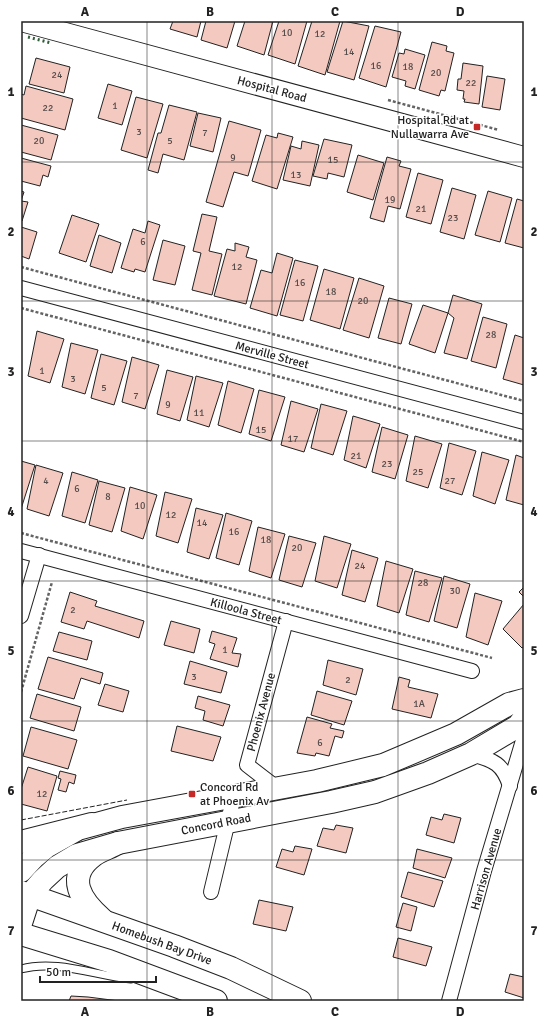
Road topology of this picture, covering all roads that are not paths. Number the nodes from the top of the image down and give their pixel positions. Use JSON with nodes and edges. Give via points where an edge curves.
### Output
{"nodes":[{"id":1,"x":21,"y":21,"type":"edge"},
{"id":2,"x":524,"y":157,"type":"edge"},
{"id":3,"x":21,"y":288,"type":"edge"},
{"id":4,"x":524,"y":422,"type":"edge"},
{"id":5,"x":21,"y":551,"type":"edge"},
{"id":6,"x":39,"y":555,"type":"junction"},
{"id":7,"x":21,"y":616,"type":"edge"},
{"id":8,"x":286,"y":621,"type":"junction"},
{"id":9,"x":472,"y":671,"type":"dead end"},
{"id":10,"x":524,"y":700,"type":"edge"},
{"id":11,"x":524,"y":718,"type":"edge"},
{"id":12,"x":524,"y":737,"type":"edge"},
{"id":13,"x":471,"y":754,"type":"junction"},
{"id":14,"x":510,"y":786,"type":"junction"},
{"id":15,"x":277,"y":788,"type":"junction"},
{"id":16,"x":234,"y":796,"type":"junction"},
{"id":17,"x":228,"y":821,"type":"junction"},
{"id":18,"x":92,"y":824,"type":"junction"},
{"id":19,"x":21,"y":842,"type":"edge"},
{"id":20,"x":118,"y":843,"type":"junction"},
{"id":21,"x":21,"y":871,"type":"edge"},
{"id":22,"x":212,"y":892,"type":"dead end"},
{"id":23,"x":26,"y":894,"type":"edge"},
{"id":24,"x":104,"y":921,"type":"junction"},
{"id":25,"x":21,"y":923,"type":"edge"},
{"id":26,"x":21,"y":934,"type":"edge"},
{"id":27,"x":21,"y":969,"type":"edge"},
{"id":28,"x":168,"y":982,"type":"junction"},
{"id":29,"x":216,"y":1001,"type":"edge"},
{"id":30,"x":300,"y":1001,"type":"edge"},
{"id":31,"x":449,"y":1001,"type":"edge"}],
"edges":[{"from":1,"to":2,"type":"street","name":"Hospital Road"},
{"from":3,"to":4,"type":"street","name":"Merville Street"},
{"from":5,"to":6,"type":"street","name":"Killoola Street"},
{"from":6,"to":7,"type":"street"},
{"from":6,"to":8,"type":"street","name":"Killoola Street"},
{"from":8,"to":9,"type":"street","name":"Killoola Street"},
{"from":8,"to":15,"type":"street","name":"Phoenix Avenue","via":[[247,765]]},
{"from":10,"to":15,"type":"main road","name":"Concord Road","via":[[509,704],[456,734],[383,765]]},
{"from":11,"to":13,"type":"main road","name":"Concord Road","via":[[518,726]]},
{"from":12,"to":14,"type":"street","name":"Harrison Avenue"},
{"from":13,"to":14,"type":"street","via":[[486,758],[500,766],[506,773]]},
{"from":13,"to":17,"type":"main road","name":"Concord Road","via":[[428,774],[375,792]]},
{"from":14,"to":31,"type":"street","name":"Harrison Avenue"},
{"from":15,"to":16,"type":"main road","name":"Concord Road"},
{"from":16,"to":17,"type":"street"},
{"from":16,"to":18,"type":"main road","name":"Concord Road"},
{"from":17,"to":20,"type":"main road","name":"Concord Road"},
{"from":17,"to":22,"type":"street"},
{"from":18,"to":19,"type":"main road"},
{"from":18,"to":21,"type":"main road","name":"Concord Road","via":[[56,839]]},
{"from":20,"to":23,"type":"main road","name":"Concord Road","via":[[91,850],[65,861]]},
{"from":20,"to":24,"type":"main road","via":[[87,860],[78,880],[79,891],[86,904]]},
{"from":23,"to":24,"type":"main road","name":"Homebush Bay Drive"},
{"from":23,"to":25,"type":"main road","name":"Concord Road"},
{"from":24,"to":30,"type":"main road","name":"Homebush Bay Drive","via":[[231,968]]},
{"from":26,"to":28,"type":"main road"},
{"from":27,"to":28,"type":"lane","via":[[62,968],[109,977]]},
{"from":28,"to":29,"type":"main road"}]}
